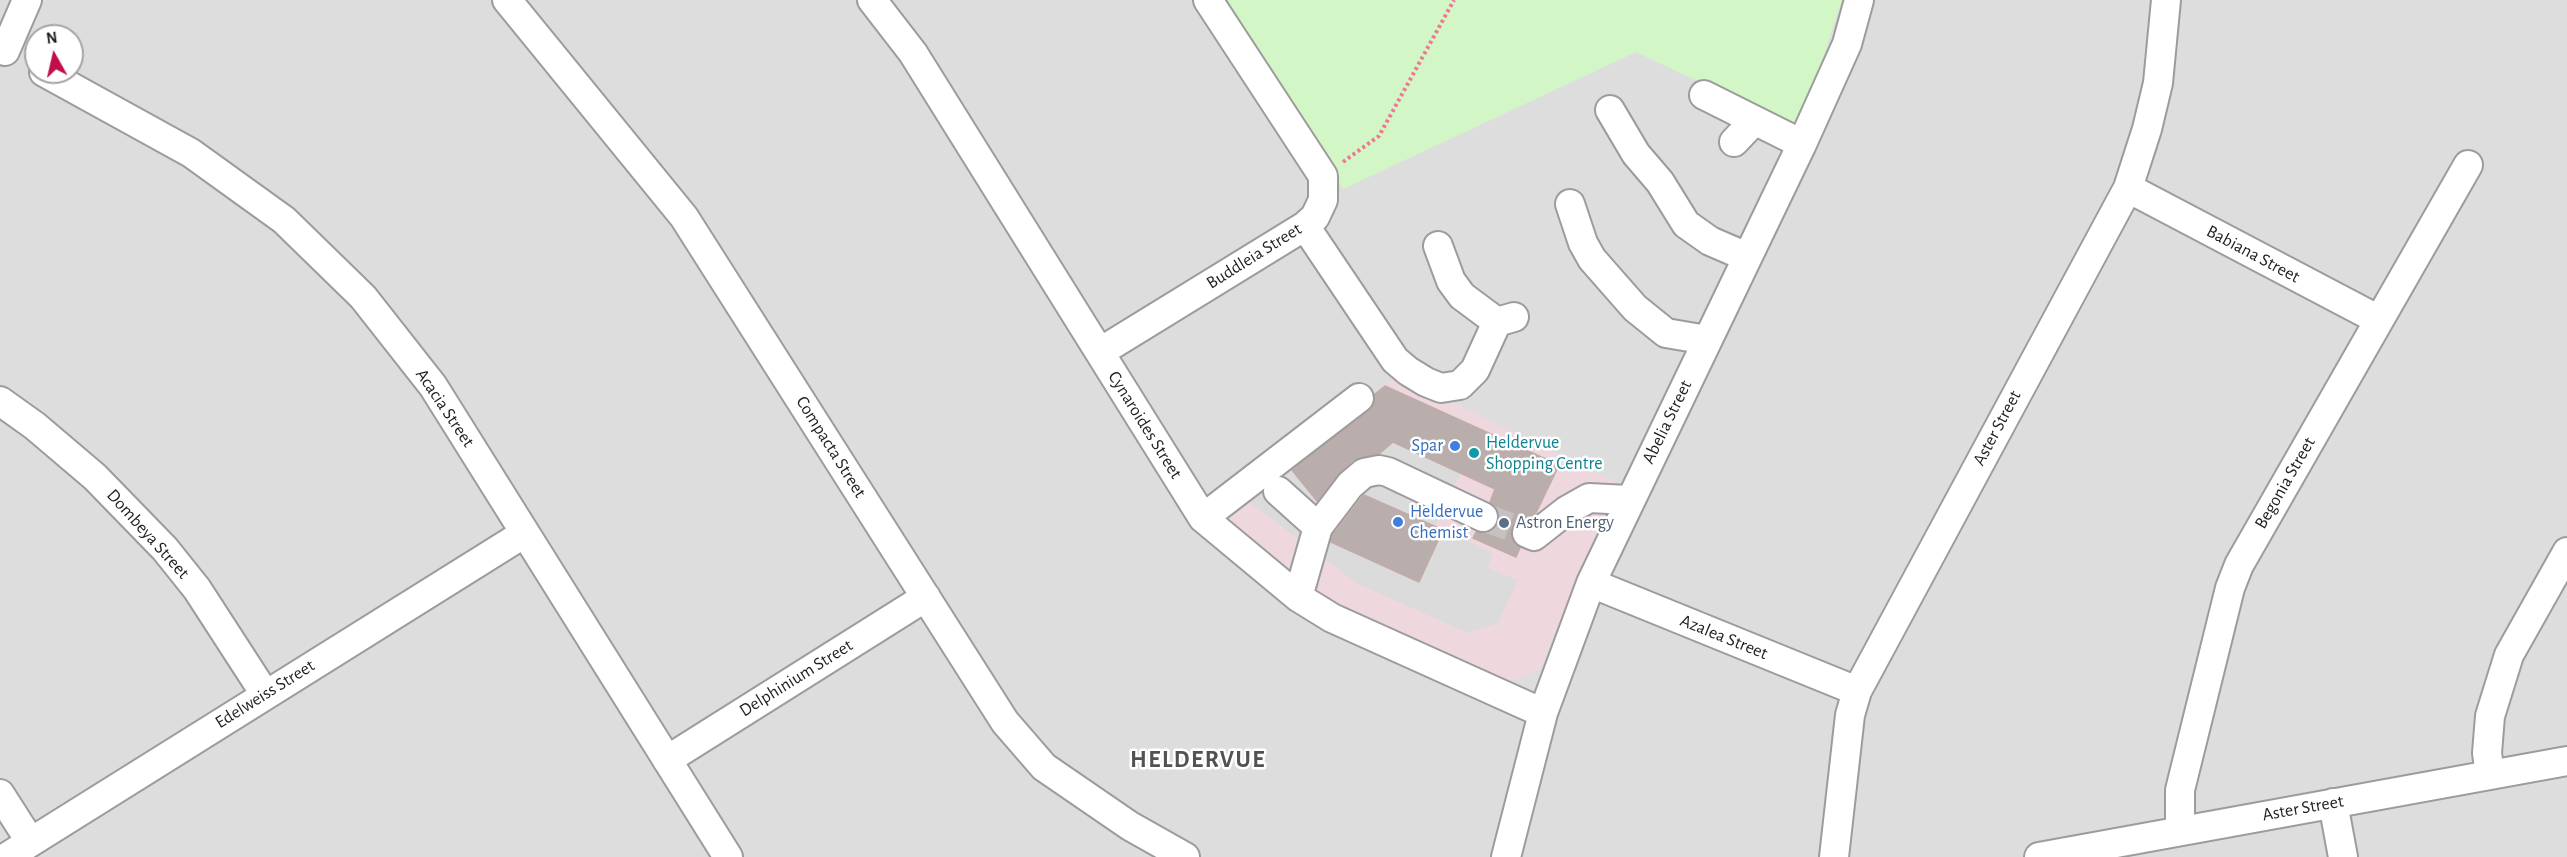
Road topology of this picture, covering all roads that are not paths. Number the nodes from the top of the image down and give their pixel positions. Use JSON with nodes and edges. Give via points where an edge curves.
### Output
{"nodes":[{"id":1,"x":27,"y":0,"type":"edge"},
{"id":2,"x":507,"y":0,"type":"edge"},
{"id":3,"x":872,"y":0,"type":"edge"},
{"id":4,"x":1208,"y":0,"type":"edge"},
{"id":5,"x":1860,"y":0,"type":"edge"},
{"id":6,"x":2166,"y":0,"type":"edge"},
{"id":7,"x":3,"y":49,"type":"edge"},
{"id":8,"x":24,"y":61,"type":"edge"},
{"id":9,"x":66,"y":84,"type":"edge"},
{"id":10,"x":1704,"y":95,"type":"dead end"},
{"id":11,"x":1610,"y":110,"type":"dead end"},
{"id":12,"x":1754,"y":121,"type":"junction"},
{"id":13,"x":1734,"y":142,"type":"dead end"},
{"id":14,"x":1802,"y":144,"type":"junction"},
{"id":15,"x":2468,"y":165,"type":"dead end"},
{"id":16,"x":2128,"y":188,"type":"junction"},
{"id":17,"x":1570,"y":204,"type":"dead end"},
{"id":18,"x":1305,"y":226,"type":"junction"},
{"id":19,"x":1438,"y":246,"type":"dead end"},
{"id":20,"x":1747,"y":257,"type":"junction"},
{"id":21,"x":2379,"y":320,"type":"junction"},
{"id":22,"x":1707,"y":340,"type":"junction"},
{"id":23,"x":1100,"y":352,"type":"junction"},
{"id":24,"x":1359,"y":398,"type":"dead end"},
{"id":25,"x":0,"y":401,"type":"edge"},
{"id":26,"x":1278,"y":491,"type":"dead end"},
{"id":27,"x":1629,"y":501,"type":"junction"},
{"id":28,"x":1483,"y":517,"type":"tunnel mouth"},
{"id":29,"x":1203,"y":518,"type":"junction"},
{"id":30,"x":1318,"y":526,"type":"junction"},
{"id":31,"x":525,"y":533,"type":"junction"},
{"id":32,"x":1527,"y":533,"type":"tunnel mouth"},
{"id":33,"x":2567,"y":552,"type":"edge"},
{"id":34,"x":1591,"y":583,"type":"junction"},
{"id":35,"x":926,"y":597,"type":"junction"},
{"id":36,"x":1298,"y":597,"type":"junction"},
{"id":37,"x":1857,"y":691,"type":"junction"},
{"id":38,"x":265,"y":694,"type":"junction"},
{"id":39,"x":1543,"y":713,"type":"junction"},
{"id":40,"x":667,"y":760,"type":"junction"},
{"id":41,"x":2567,"y":761,"type":"edge"},
{"id":42,"x":2490,"y":775,"type":"junction"},
{"id":43,"x":0,"y":794,"type":"edge"},
{"id":44,"x":2333,"y":802,"type":"junction"},
{"id":45,"x":2180,"y":831,"type":"junction"},
{"id":46,"x":30,"y":841,"type":"junction"},
{"id":47,"x":7,"y":857,"type":"edge"},
{"id":48,"x":728,"y":857,"type":"edge"},
{"id":49,"x":1185,"y":857,"type":"edge"},
{"id":50,"x":1506,"y":857,"type":"edge"},
{"id":51,"x":1834,"y":857,"type":"edge"},
{"id":52,"x":2039,"y":857,"type":"edge"},
{"id":53,"x":2343,"y":857,"type":"edge"}],
"edges":[{"from":1,"to":7,"type":"street"},
{"from":2,"to":35,"type":"street","name":"Compacta Street","via":[[684,217]]},
{"from":3,"to":23,"type":"street","name":"Cynaroides Street","via":[[914,53]]},
{"from":4,"to":18,"type":"street","name":"Buddleia Street","via":[[1323,176],[1323,200]]},
{"from":5,"to":14,"type":"street","name":"Abelia Street","via":[[1847,44]]},
{"from":6,"to":16,"type":"street","name":"Aster Street","via":[[2158,83]]},
{"from":7,"to":8,"type":"street"},
{"from":9,"to":31,"type":"street","name":"Acacia Street","via":[[191,153],[284,220],[363,297],[433,386]]},
{"from":10,"to":12,"type":"street"},
{"from":11,"to":20,"type":"street","via":[[1686,224],[1710,242]]},
{"from":12,"to":13,"type":"street"},
{"from":12,"to":14,"type":"street"},
{"from":14,"to":20,"type":"street","name":"Abelia Street"},
{"from":15,"to":21,"type":"street","name":"Begonia Street"},
{"from":16,"to":21,"type":"street","name":"Babiana Street"},
{"from":16,"to":37,"type":"street","name":"Aster Street"},
{"from":17,"to":22,"type":"street","via":[[1592,260],[1635,308],[1666,333]]},
{"from":18,"to":19,"type":"street","via":[[1395,360],[1426,382],[1452,388],[1467,380],[1505,319],[1462,296],[1451,281]]},
{"from":18,"to":23,"type":"street","name":"Buddleia Street"},
{"from":20,"to":22,"type":"street","name":"Abelia Street"},
{"from":21,"to":45,"type":"street","name":"Begonia Street","via":[[2248,549],[2230,588],[2180,790]]},
{"from":22,"to":27,"type":"street","name":"Abelia Street"},
{"from":23,"to":29,"type":"street","name":"Cynaroides Street"},
{"from":24,"to":29,"type":"street"},
{"from":25,"to":38,"type":"street","name":"Dombeya Street","via":[[95,477],[165,549],[197,589]]},
{"from":26,"to":30,"type":"street"},
{"from":27,"to":32,"type":"street","via":[[1589,498],[1534,536]]},
{"from":27,"to":34,"type":"street","name":"Abelia Street"},
{"from":28,"to":30,"type":"street","via":[[1378,470],[1356,478]]},
{"from":29,"to":36,"type":"street","name":"Cynaroides Street"},
{"from":30,"to":36,"type":"street"},
{"from":31,"to":38,"type":"street","name":"Edelweiss Street"},
{"from":31,"to":40,"type":"street","name":"Acacia Street"},
{"from":33,"to":42,"type":"street","via":[[2509,655],[2490,716]]},
{"from":34,"to":37,"type":"street","name":"Azalea Street"},
{"from":34,"to":39,"type":"street","name":"Abelia Street"},
{"from":35,"to":40,"type":"street","name":"Delphinium Street"},
{"from":35,"to":49,"type":"street","name":"Compacta Street","via":[[1005,722],[1038,760],[1130,826]]},
{"from":36,"to":39,"type":"street","name":"Cynaroides Street","via":[[1360,632]]},
{"from":37,"to":51,"type":"street","name":"Aster Street","via":[[1850,715]]},
{"from":38,"to":46,"type":"street","name":"Edelweiss Street"},
{"from":39,"to":50,"type":"street","name":"Abelia Street"},
{"from":40,"to":48,"type":"street","name":"Acacia Street"},
{"from":41,"to":42,"type":"street","name":"Aster Street"},
{"from":42,"to":44,"type":"street","name":"Aster Street"},
{"from":43,"to":46,"type":"street"},
{"from":44,"to":45,"type":"street","name":"Aster Street"},
{"from":44,"to":53,"type":"street"},
{"from":45,"to":52,"type":"street","name":"Aster Street"},
{"from":46,"to":47,"type":"street","name":"Edelweiss Street"}]}
